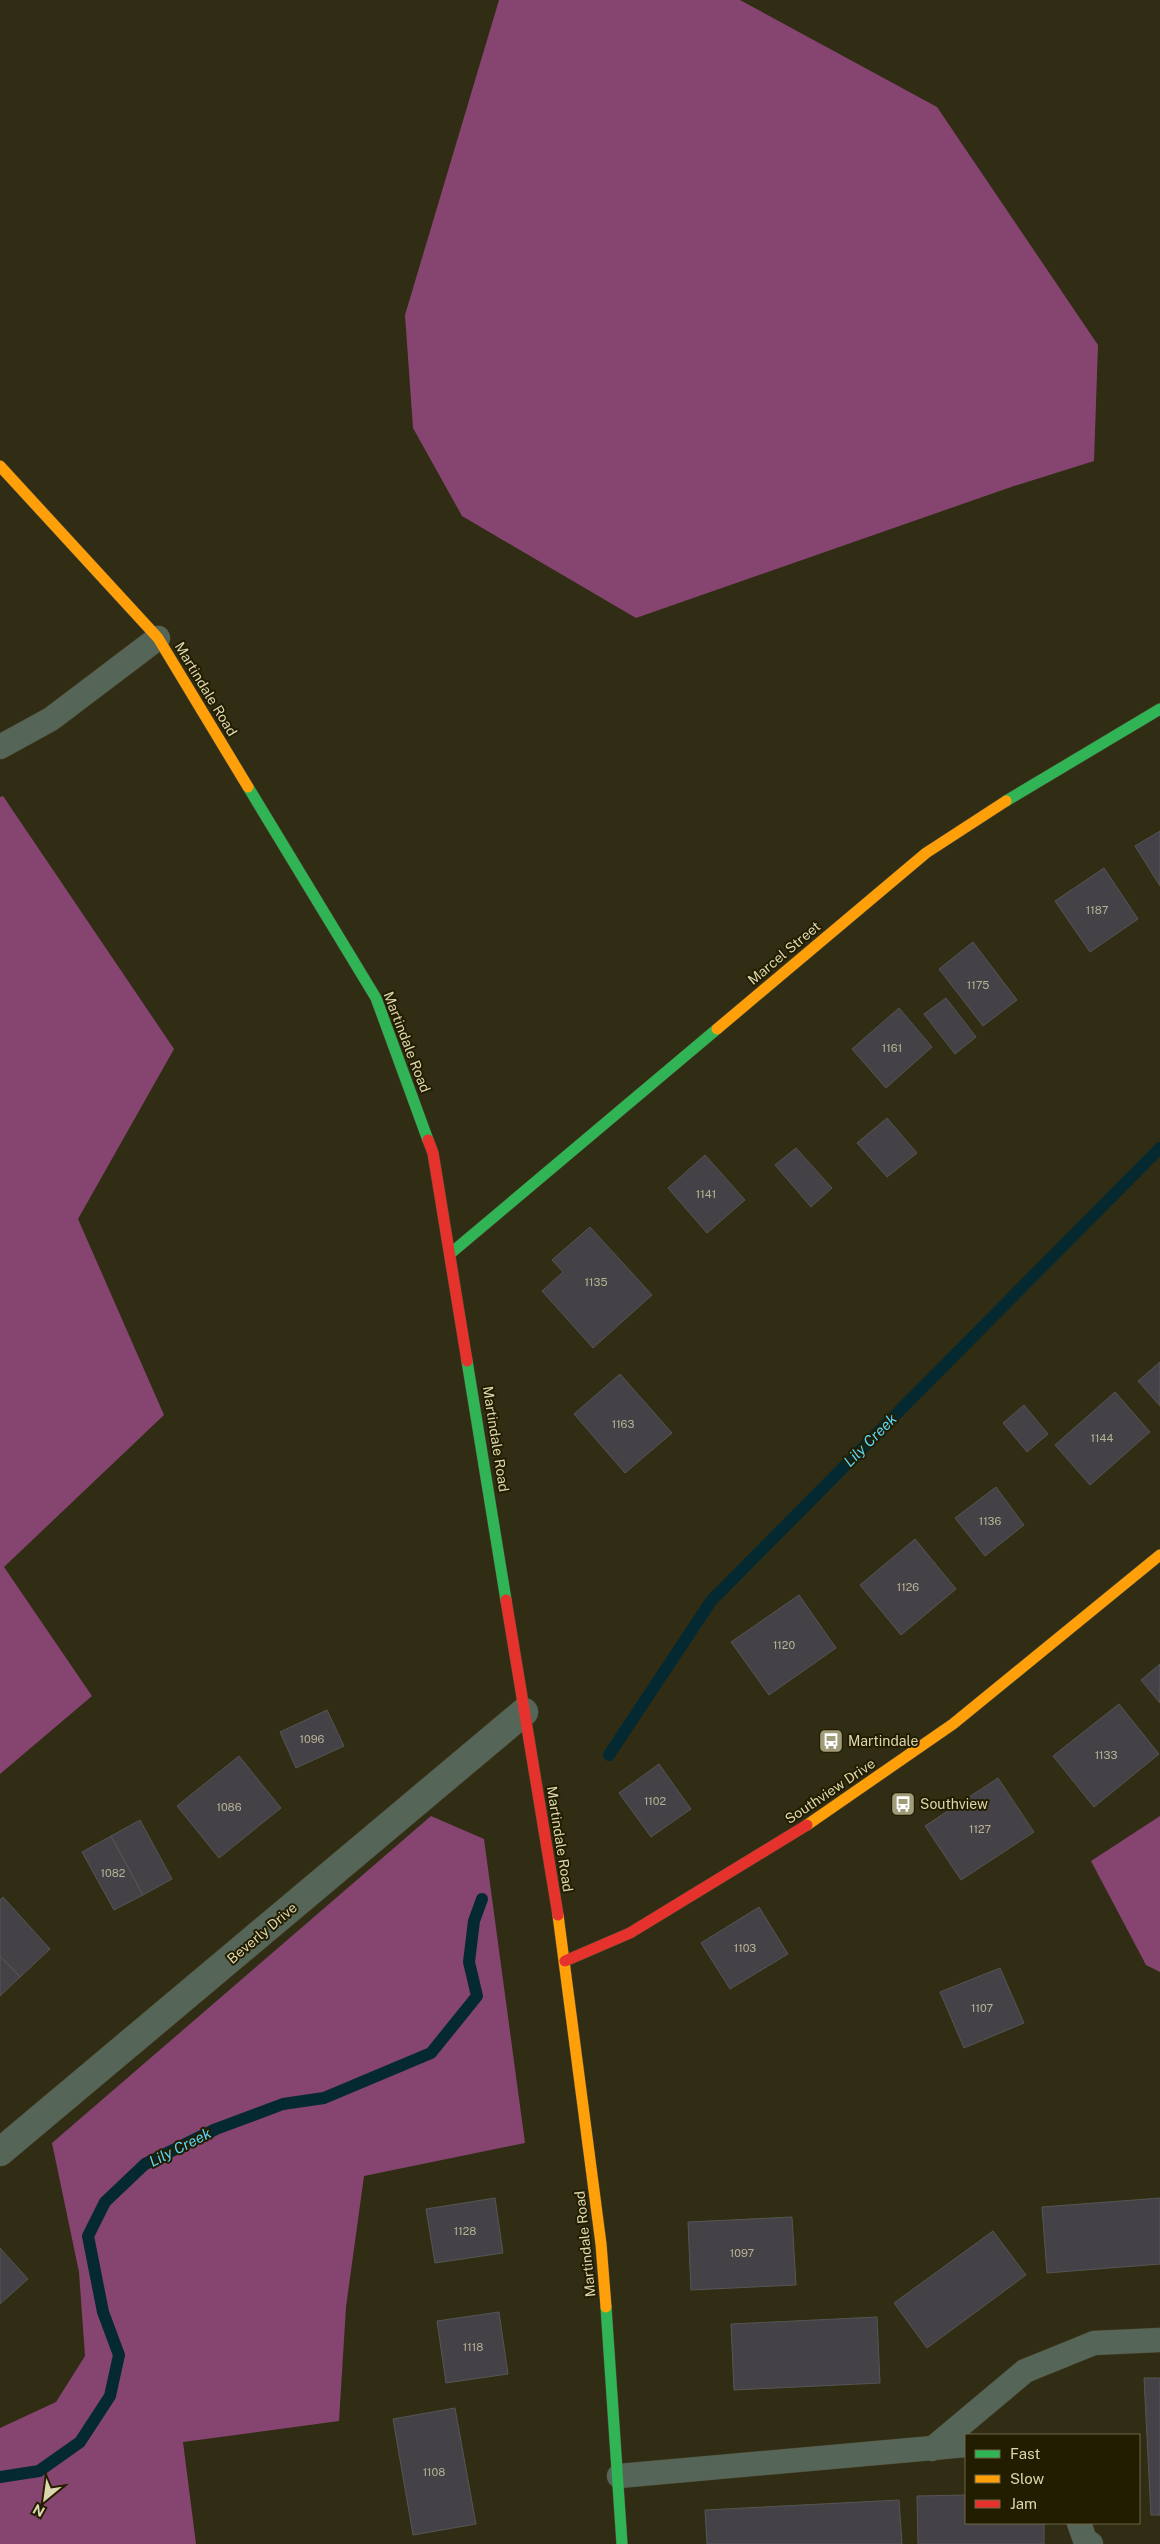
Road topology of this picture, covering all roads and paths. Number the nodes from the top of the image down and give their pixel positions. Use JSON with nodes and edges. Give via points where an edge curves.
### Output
{"nodes":[{"id":1,"x":0,"y":466,"type":"edge"},
{"id":2,"x":158,"y":638,"type":"junction"},
{"id":3,"x":1160,"y":709,"type":"edge"},
{"id":4,"x":0,"y":746,"type":"edge"},
{"id":5,"x":451,"y":1253,"type":"junction"},
{"id":6,"x":1160,"y":1555,"type":"edge"},
{"id":7,"x":524,"y":1712,"type":"junction"},
{"id":8,"x":565,"y":1961,"type":"junction"},
{"id":9,"x":0,"y":2152,"type":"edge"},
{"id":10,"x":1160,"y":2340,"type":"edge"},
{"id":11,"x":965,"y":2445,"type":"edge"},
{"id":12,"x":932,"y":2449,"type":"junction"},
{"id":13,"x":619,"y":2476,"type":"junction"},
{"id":14,"x":1079,"y":2524,"type":"edge"},
{"id":15,"x":622,"y":2544,"type":"edge"},
{"id":16,"x":1090,"y":2544,"type":"edge"}],
"edges":[{"from":1,"to":2,"type":"street","name":"Martindale Road"},
{"from":2,"to":4,"type":"lane","via":[[51,719]]},
{"from":2,"to":5,"type":"street","name":"Martindale Road","via":[[376,998],[434,1153]]},
{"from":3,"to":5,"type":"street","name":"Marcel Street","via":[[926,853]]},
{"from":5,"to":7,"type":"street","name":"Martindale Road"},
{"from":6,"to":8,"type":"street","name":"Southview Drive","via":[[953,1724],[797,1832],[630,1933]]},
{"from":7,"to":8,"type":"street","name":"Martindale Road"},
{"from":7,"to":9,"type":"street","name":"Beverly Drive"},
{"from":8,"to":13,"type":"street","name":"Martindale Road","via":[[601,2244]]},
{"from":10,"to":12,"type":"lane","via":[[1094,2343],[1025,2372]]},
{"from":11,"to":12,"type":"lane"},
{"from":12,"to":13,"type":"lane"},
{"from":13,"to":15,"type":"street","name":"Martindale Road"},
{"from":14,"to":16,"type":"lane","via":[[1085,2540]]}]}
